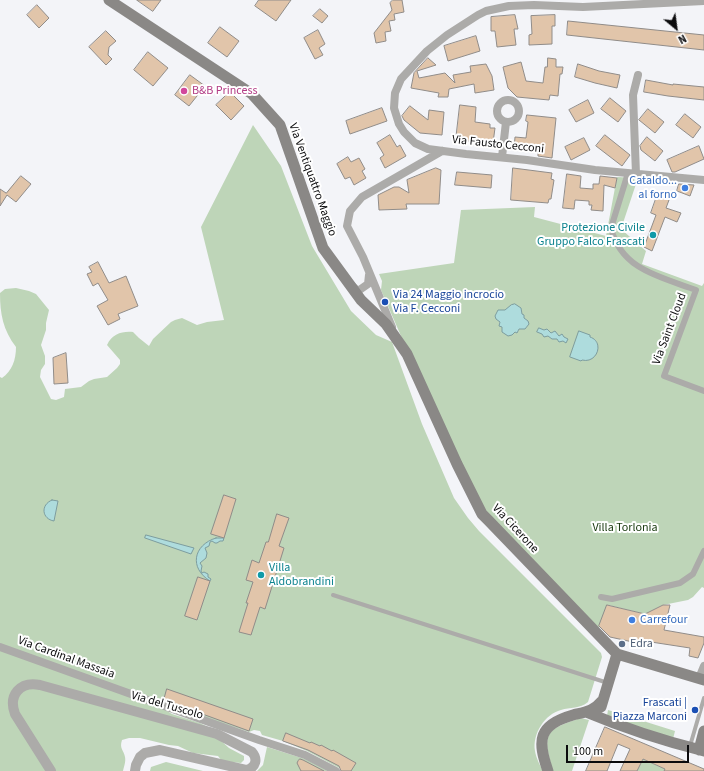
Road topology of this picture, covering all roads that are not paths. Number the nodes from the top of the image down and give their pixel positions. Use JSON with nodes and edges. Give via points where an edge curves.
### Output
{"nodes":[{"id":1,"x":109,"y":0,"type":"edge"},
{"id":2,"x":704,"y":1,"type":"edge"},
{"id":3,"x":638,"y":75,"type":"dead end"},
{"id":4,"x":506,"y":122,"type":"dead end"},
{"id":5,"x":442,"y":151,"type":"junction"},
{"id":6,"x":502,"y":157,"type":"junction"},
{"id":7,"x":632,"y":173,"type":"junction"},
{"id":8,"x":704,"y":180,"type":"edge"},
{"id":9,"x":369,"y":272,"type":"junction"},
{"id":10,"x":348,"y":282,"type":"junction"},
{"id":11,"x":398,"y":342,"type":"junction"},
{"id":12,"x":407,"y":354,"type":"joint"},
{"id":13,"x":704,"y":391,"type":"edge"},
{"id":14,"x":704,"y":551,"type":"edge"},
{"id":15,"x":333,"y":595,"type":"dead end"},
{"id":16,"x":601,"y":597,"type":"dead end"},
{"id":17,"x":0,"y":646,"type":"edge"},
{"id":18,"x":617,"y":654,"type":"junction"},
{"id":19,"x":704,"y":666,"type":"edge"},
{"id":20,"x":701,"y":679,"type":"edge"},
{"id":21,"x":608,"y":684,"type":"junction"},
{"id":22,"x":704,"y":698,"type":"edge"},
{"id":23,"x":602,"y":701,"type":"junction"},
{"id":24,"x":704,"y":705,"type":"edge"},
{"id":25,"x":586,"y":712,"type":"junction"},
{"id":26,"x":610,"y":722,"type":"junction"},
{"id":27,"x":704,"y":731,"type":"edge"},
{"id":28,"x":259,"y":740,"type":"junction"},
{"id":29,"x":696,"y":749,"type":"edge"},
{"id":30,"x":252,"y":752,"type":"junction"},
{"id":31,"x":51,"y":771,"type":"edge"},
{"id":32,"x":135,"y":771,"type":"edge"},
{"id":33,"x":336,"y":771,"type":"edge"},
{"id":34,"x":548,"y":771,"type":"edge"}],
"edges":[{"from":1,"to":10,"type":"main road","name":"Via Ventiquattro Maggio","via":[[252,94],[280,125],[323,248]]},
{"from":2,"to":5,"type":"street","via":[[583,7],[534,4],[486,11],[478,15],[427,51],[401,79],[395,93],[394,108],[404,132],[415,143],[428,149]]},
{"from":3,"to":7,"type":"street","via":[[633,95]]},
{"from":4,"to":6,"type":"street"},
{"from":5,"to":6,"type":"street","name":"Via Fausto Cecconi"},
{"from":5,"to":9,"type":"street","name":"Via Fausto Cecconi","via":[[362,197],[350,211],[347,226]]},
{"from":6,"to":7,"type":"street","name":"Via Fausto Cecconi"},
{"from":7,"to":8,"type":"street","name":"Via Fausto Cecconi"},
{"from":7,"to":13,"type":"street","name":"Via Saint Cloud","via":[[611,228],[617,246],[640,269],[696,290],[664,376]]},
{"from":9,"to":10,"type":"street","via":[[368,284],[358,290]]},
{"from":9,"to":11,"type":"street","name":"Via Fausto Cecconi"},
{"from":10,"to":11,"type":"main road","name":"Via Ventiquattro Maggio","via":[[360,300],[386,324]]},
{"from":11,"to":12,"type":"main road","name":"Via Ventiquattro Maggio"},
{"from":12,"to":18,"type":"main road","name":"Via Cicerone","via":[[482,514]]},
{"from":14,"to":16,"type":"street","via":[[693,574],[680,583],[612,599]]},
{"from":15,"to":21,"type":"lane"},
{"from":17,"to":28,"type":"street","name":"Via Cardinal Massaia"},
{"from":18,"to":20,"type":"main road"},
{"from":18,"to":21,"type":"main road"},
{"from":19,"to":20,"type":"street"},
{"from":21,"to":23,"type":"main road"},
{"from":22,"to":29,"type":"lane"},
{"from":23,"to":25,"type":"main road"},
{"from":23,"to":26,"type":"main road","via":[[602,712]]},
{"from":24,"to":29,"type":"lane"},
{"from":25,"to":26,"type":"main road"},
{"from":25,"to":34,"type":"main road","via":[[550,725],[544,732],[541,749]]},
{"from":26,"to":29,"type":"main road"},
{"from":27,"to":29,"type":"main road"},
{"from":28,"to":30,"type":"street"},
{"from":28,"to":33,"type":"street","name":"Via Cardinal Massaia","via":[[305,755]]},
{"from":30,"to":31,"type":"street","name":"Via del Tuscolo","via":[[217,734],[33,683],[20,688],[15,694],[12,707]]},
{"from":30,"to":32,"type":"street","via":[[255,755],[255,764],[247,770],[160,750],[145,753],[140,757]]}]}
